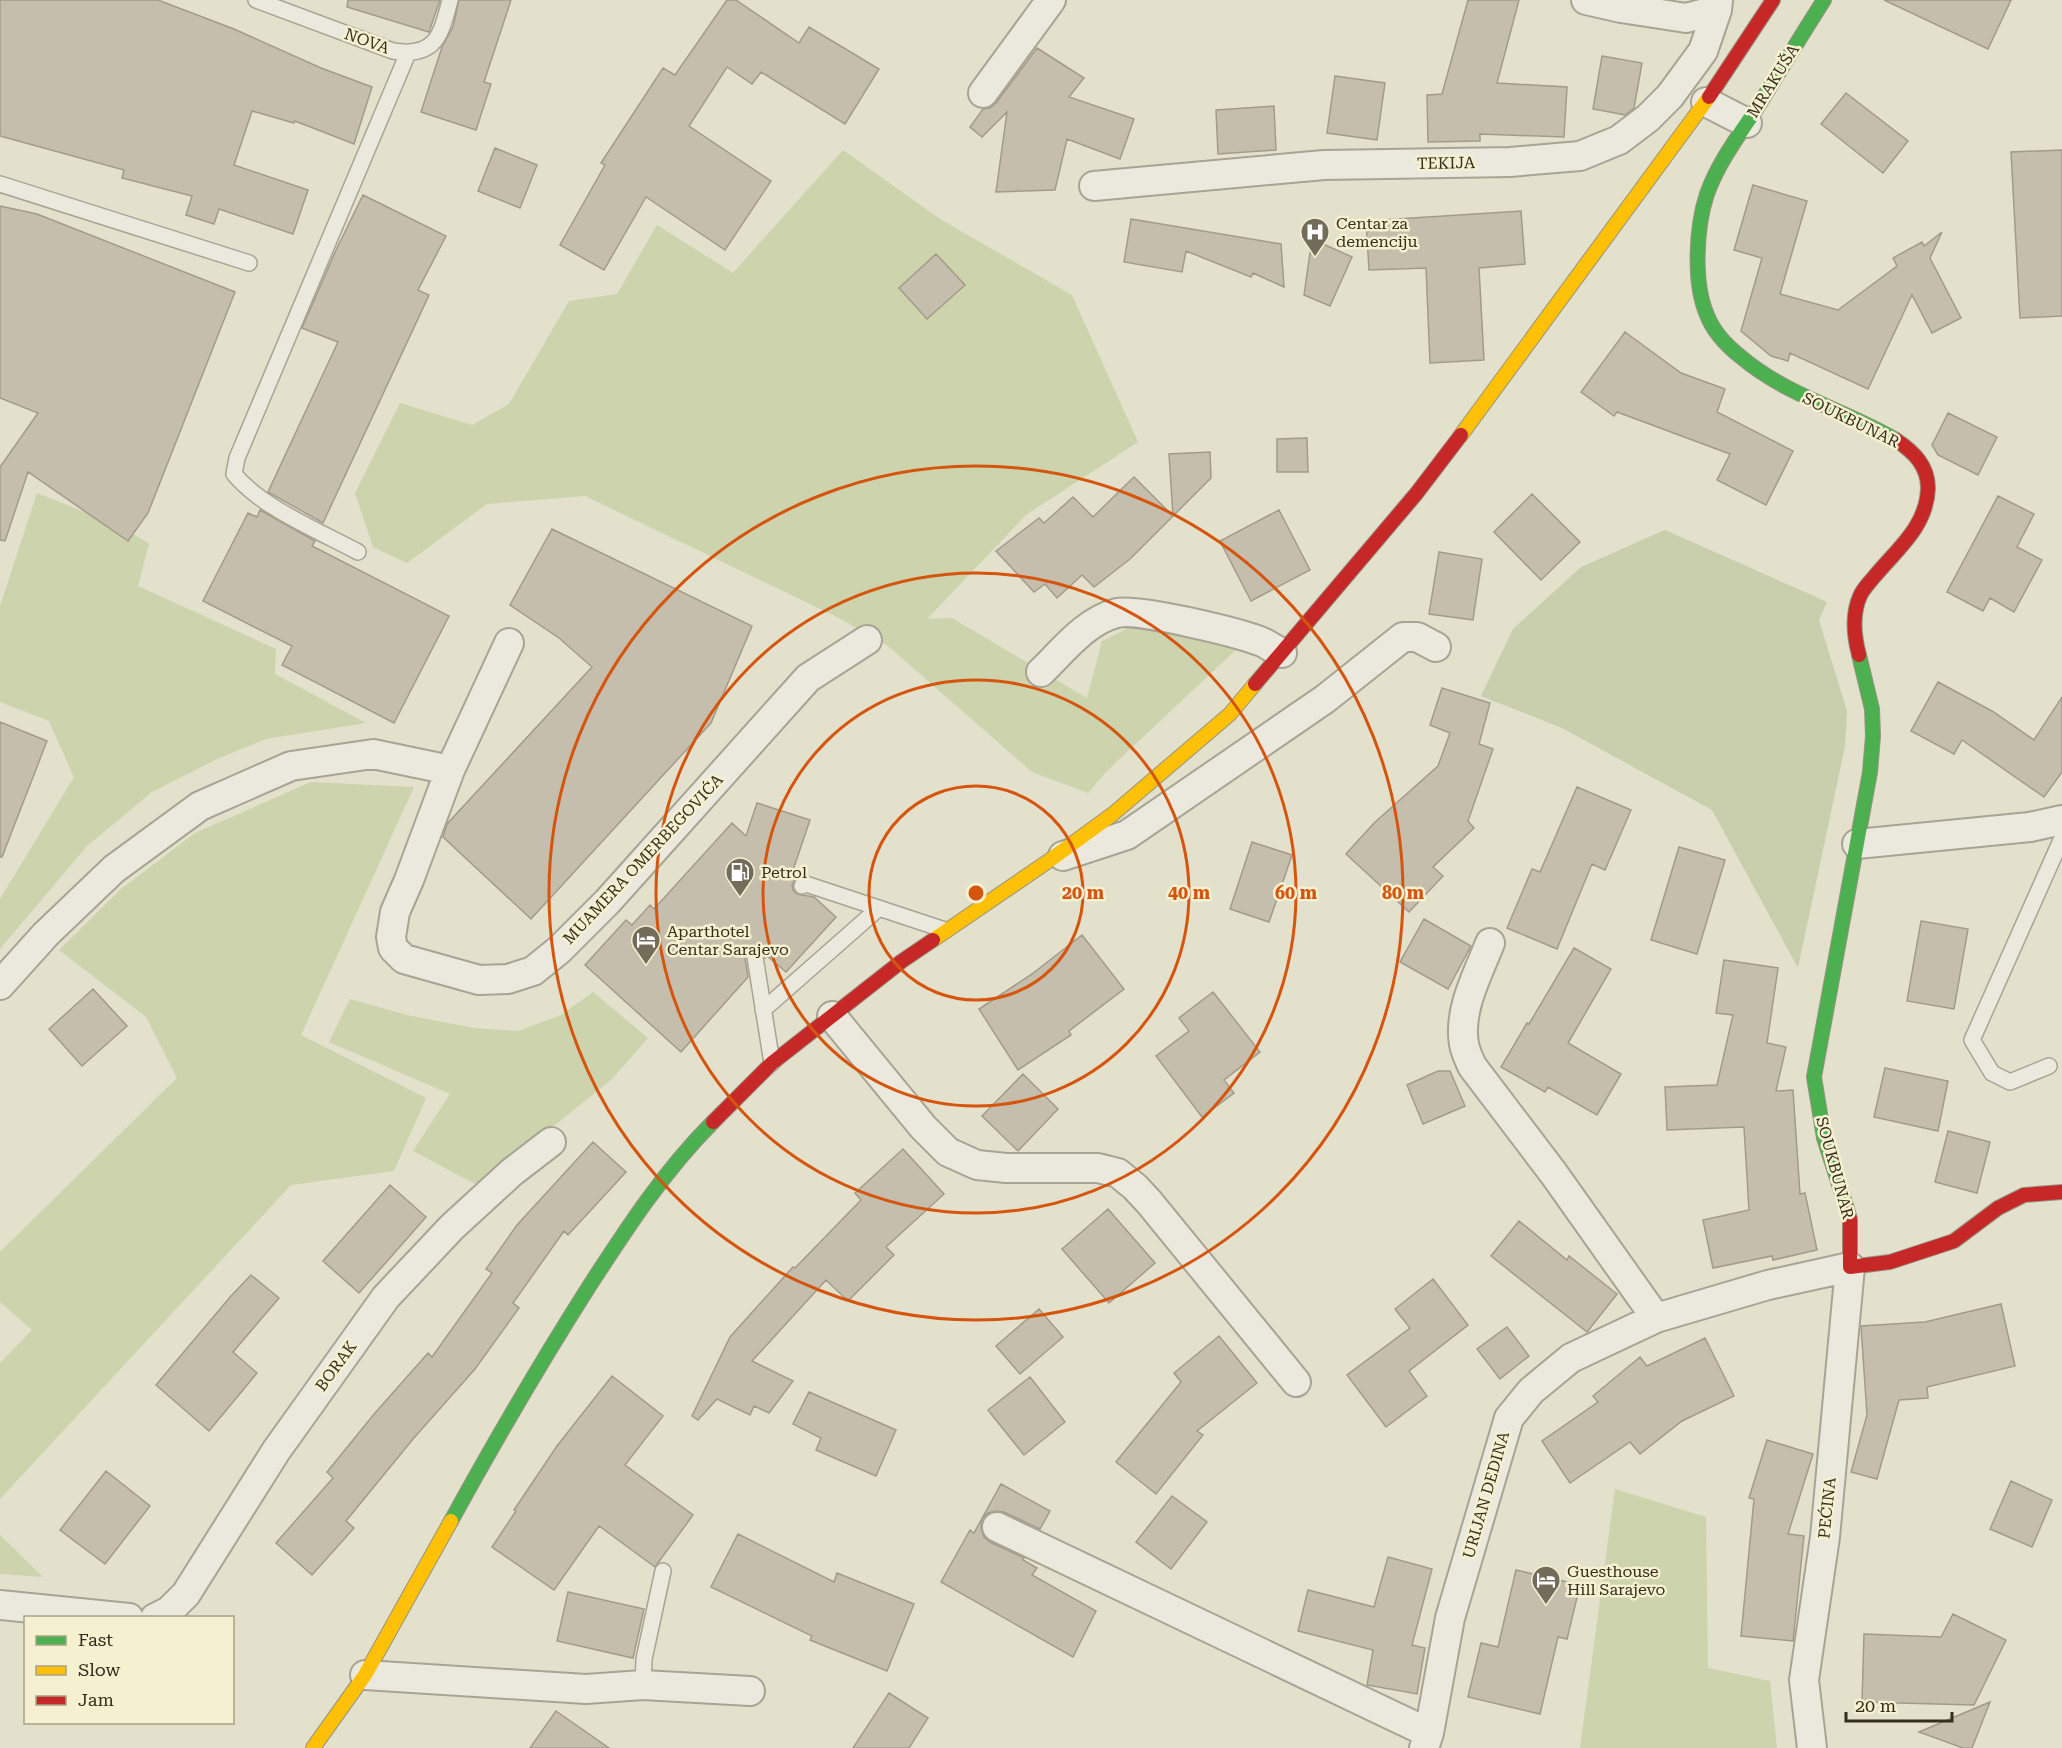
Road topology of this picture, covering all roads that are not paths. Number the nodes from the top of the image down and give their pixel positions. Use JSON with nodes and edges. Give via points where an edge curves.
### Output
{"nodes":[{"id":1,"x":256,"y":0,"type":"edge"},
{"id":2,"x":450,"y":0,"type":"edge"},
{"id":3,"x":1051,"y":0,"type":"edge"},
{"id":4,"x":1586,"y":0,"type":"edge"},
{"id":5,"x":1773,"y":0,"type":"edge"},
{"id":6,"x":1824,"y":0,"type":"edge"},
{"id":7,"x":1718,"y":5,"type":"edge"},
{"id":8,"x":408,"y":53,"type":"junction"},
{"id":9,"x":983,"y":93,"type":"dead end"},
{"id":10,"x":1706,"y":102,"type":"junction"},
{"id":11,"x":1747,"y":123,"type":"junction"},
{"id":12,"x":0,"y":184,"type":"edge"},
{"id":13,"x":1094,"y":186,"type":"dead end"},
{"id":14,"x":249,"y":262,"type":"dead end"},
{"id":15,"x":358,"y":552,"type":"dead end"},
{"id":16,"x":867,"y":640,"type":"dead end"},
{"id":17,"x":509,"y":644,"type":"dead end"},
{"id":18,"x":1436,"y":647,"type":"dead end"},
{"id":19,"x":1282,"y":653,"type":"junction"},
{"id":20,"x":1041,"y":672,"type":"dead end"},
{"id":21,"x":450,"y":770,"type":"junction"},
{"id":22,"x":2062,"y":820,"type":"edge"},
{"id":23,"x":2062,"y":838,"type":"edge"},
{"id":24,"x":1857,"y":844,"type":"junction"},
{"id":25,"x":1050,"y":860,"type":"junction"},
{"id":26,"x":802,"y":886,"type":"dead end"},
{"id":27,"x":879,"y":908,"type":"junction"},
{"id":28,"x":945,"y":930,"type":"junction"},
{"id":29,"x":1490,"y":943,"type":"dead end"},
{"id":30,"x":755,"y":957,"type":"dead end"},
{"id":31,"x":0,"y":985,"type":"edge"},
{"id":32,"x":764,"y":1010,"type":"junction"},
{"id":33,"x":832,"y":1016,"type":"junction"},
{"id":34,"x":772,"y":1063,"type":"junction"},
{"id":35,"x":2049,"y":1066,"type":"dead end"},
{"id":36,"x":551,"y":1142,"type":"dead end"},
{"id":37,"x":2062,"y":1192,"type":"edge"},
{"id":38,"x":1850,"y":1267,"type":"junction"},
{"id":39,"x":1656,"y":1318,"type":"junction"},
{"id":40,"x":1296,"y":1382,"type":"dead end"},
{"id":41,"x":997,"y":1527,"type":"dead end"},
{"id":42,"x":663,"y":1571,"type":"dead end"},
{"id":43,"x":0,"y":1605,"type":"edge"},
{"id":44,"x":118,"y":1616,"type":"edge"},
{"id":45,"x":156,"y":1616,"type":"edge"},
{"id":46,"x":365,"y":1675,"type":"junction"},
{"id":47,"x":643,"y":1685,"type":"junction"},
{"id":48,"x":750,"y":1691,"type":"dead end"},
{"id":49,"x":1427,"y":1741,"type":"edge"},
{"id":50,"x":314,"y":1748,"type":"edge"},
{"id":51,"x":1812,"y":1748,"type":"edge"}],
"edges":[{"from":1,"to":8,"type":"lane","name":"NOVA","via":[[393,51]]},
{"from":2,"to":8,"type":"lane","name":"NOVA","via":[[433,45]]},
{"from":3,"to":9,"type":"street"},
{"from":4,"to":7,"type":"street","via":[[1686,18]]},
{"from":5,"to":10,"type":"main road"},
{"from":6,"to":11,"type":"main road","name":"MRAKUŠA"},
{"from":7,"to":13,"type":"street","name":"TEKIJA","via":[[1703,51],[1670,96],[1619,140],[1580,156],[1510,162],[1324,165]]},
{"from":8,"to":15,"type":"lane","via":[[237,458],[234,474],[265,501]]},
{"from":10,"to":11,"type":"street","name":"MRAKUŠA"},
{"from":10,"to":19,"type":"main road","via":[[1416,494]]},
{"from":11,"to":24,"type":"main road","name":"SOUKBUNAR","via":[[1717,169],[1704,206],[1699,229],[1703,308],[1729,346],[1764,374],[1787,390],[1895,439],[1913,452],[1925,469],[1925,511],[1913,534],[1860,595],[1853,615],[1873,723],[1870,772]]},
{"from":12,"to":14,"type":"lane"},
{"from":16,"to":21,"type":"street","name":"MUAMERA OMERBEGOVIĆA","via":[[808,678],[559,950],[533,971],[508,979],[479,980],[438,969],[404,958],[393,948],[395,912]]},
{"from":17,"to":21,"type":"street","name":"MUAMERA OMERBEGOVIĆA"},
{"from":18,"to":25,"type":"street","via":[[1417,637],[1403,637],[1325,699],[1127,835]]},
{"from":19,"to":20,"type":"street","via":[[1221,631],[1154,615],[1118,613],[1089,625]]},
{"from":19,"to":25,"type":"main road","via":[[1230,714],[1113,814]]},
{"from":21,"to":31,"type":"street","via":[[374,754],[291,766],[200,806],[114,869]]},
{"from":22,"to":24,"type":"street","via":[[2030,827]]},
{"from":23,"to":35,"type":"lane","via":[[1972,1040],[1992,1073],[2010,1082]]},
{"from":24,"to":38,"type":"main road","name":"SOUKBUNAR","via":[[1814,1077],[1824,1138],[1850,1219]]},
{"from":25,"to":28,"type":"main road"},
{"from":26,"to":27,"type":"lane","via":[[806,884]]},
{"from":27,"to":28,"type":"lane"},
{"from":27,"to":32,"type":"lane"},
{"from":28,"to":33,"type":"main road"},
{"from":29,"to":39,"type":"street","via":[[1466,1008],[1464,1045],[1472,1066]]},
{"from":30,"to":32,"type":"lane"},
{"from":32,"to":34,"type":"lane"},
{"from":33,"to":34,"type":"main road"},
{"from":33,"to":40,"type":"street","via":[[948,1152],[977,1165],[1098,1168],[1118,1173],[1149,1202]]},
{"from":34,"to":46,"type":"main road","via":[[698,1137],[637,1212],[496,1438]]},
{"from":36,"to":45,"type":"street","name":"BORAK","via":[[452,1227],[386,1297],[276,1451],[186,1594],[169,1611]]},
{"from":37,"to":38,"type":"main road","via":[[2024,1195],[1998,1208],[1954,1241],[1890,1262]]},
{"from":38,"to":39,"type":"street","name":"URIJAN DEDINA","via":[[1767,1285]]},
{"from":38,"to":51,"type":"street","name":"PEĆINA","via":[[1825,1538],[1804,1680]]},
{"from":39,"to":49,"type":"street","name":"URIJAN DEDINA","via":[[1571,1358],[1532,1391],[1509,1418],[1450,1618]]},
{"from":41,"to":49,"type":"street"},
{"from":42,"to":47,"type":"lane","via":[[644,1659]]},
{"from":43,"to":44,"type":"street"},
{"from":46,"to":47,"type":"street","via":[[586,1689]]},
{"from":46,"to":50,"type":"main road"},
{"from":47,"to":48,"type":"street"}]}
